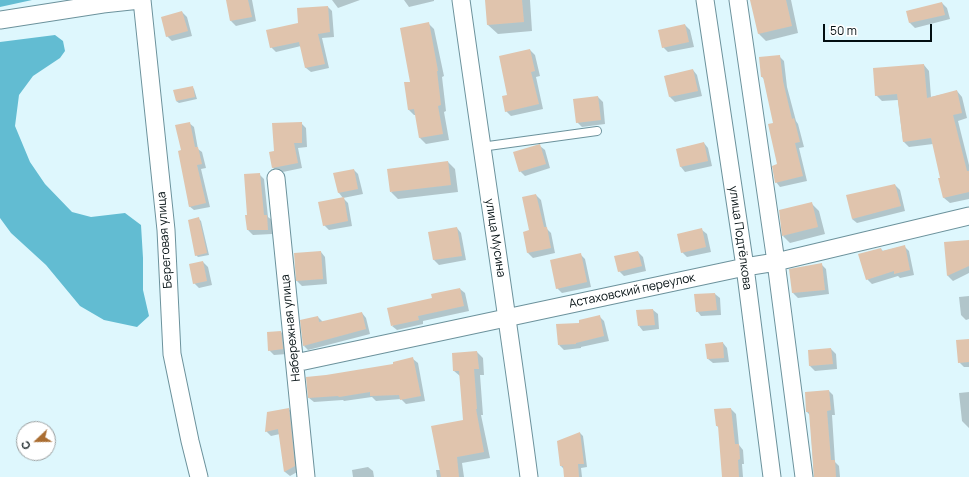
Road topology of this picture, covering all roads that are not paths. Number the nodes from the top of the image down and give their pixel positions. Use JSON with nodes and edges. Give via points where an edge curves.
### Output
{"nodes":[{"id":1,"x":141,"y":0,"type":"edge"},
{"id":2,"x":461,"y":0,"type":"edge"},
{"id":3,"x":705,"y":0,"type":"edge"},
{"id":4,"x":738,"y":0,"type":"edge"},
{"id":5,"x":0,"y":20,"type":"edge"},
{"id":6,"x":597,"y":131,"type":"dead end"},
{"id":7,"x":481,"y":147,"type":"junction"},
{"id":8,"x":276,"y":178,"type":"dead end"},
{"id":9,"x":969,"y":216,"type":"edge"},
{"id":10,"x":776,"y":262,"type":"junction"},
{"id":11,"x":745,"y":267,"type":"junction"},
{"id":12,"x":508,"y":317,"type":"junction"},
{"id":13,"x":295,"y":363,"type":"junction"},
{"id":14,"x":199,"y":477,"type":"edge"},
{"id":15,"x":306,"y":477,"type":"edge"},
{"id":16,"x":529,"y":477,"type":"edge"},
{"id":17,"x":772,"y":477,"type":"edge"},
{"id":18,"x":804,"y":477,"type":"edge"}],
"edges":[{"from":1,"to":5,"type":"street"},
{"from":1,"to":14,"type":"street","name":"Береговая улица","via":[[166,230],[172,354]]},
{"from":2,"to":7,"type":"street","name":"улица Мусина"},
{"from":3,"to":11,"type":"street","name":"улица Подтёлкова"},
{"from":4,"to":10,"type":"street"},
{"from":6,"to":7,"type":"lane"},
{"from":7,"to":12,"type":"street","name":"улица Мусина"},
{"from":8,"to":13,"type":"street","name":"Набережная улица"},
{"from":9,"to":10,"type":"street","name":"Астаховский переулок"},
{"from":10,"to":11,"type":"street","name":"Астаховский переулок"},
{"from":10,"to":18,"type":"street"},
{"from":11,"to":12,"type":"street","name":"Астаховский переулок"},
{"from":11,"to":17,"type":"street","name":"улица Подтёлкова"},
{"from":12,"to":13,"type":"street","name":"Астаховский переулок"},
{"from":12,"to":16,"type":"street","name":"улица Мусина"},
{"from":13,"to":15,"type":"street","name":"Набережная улица"}]}
